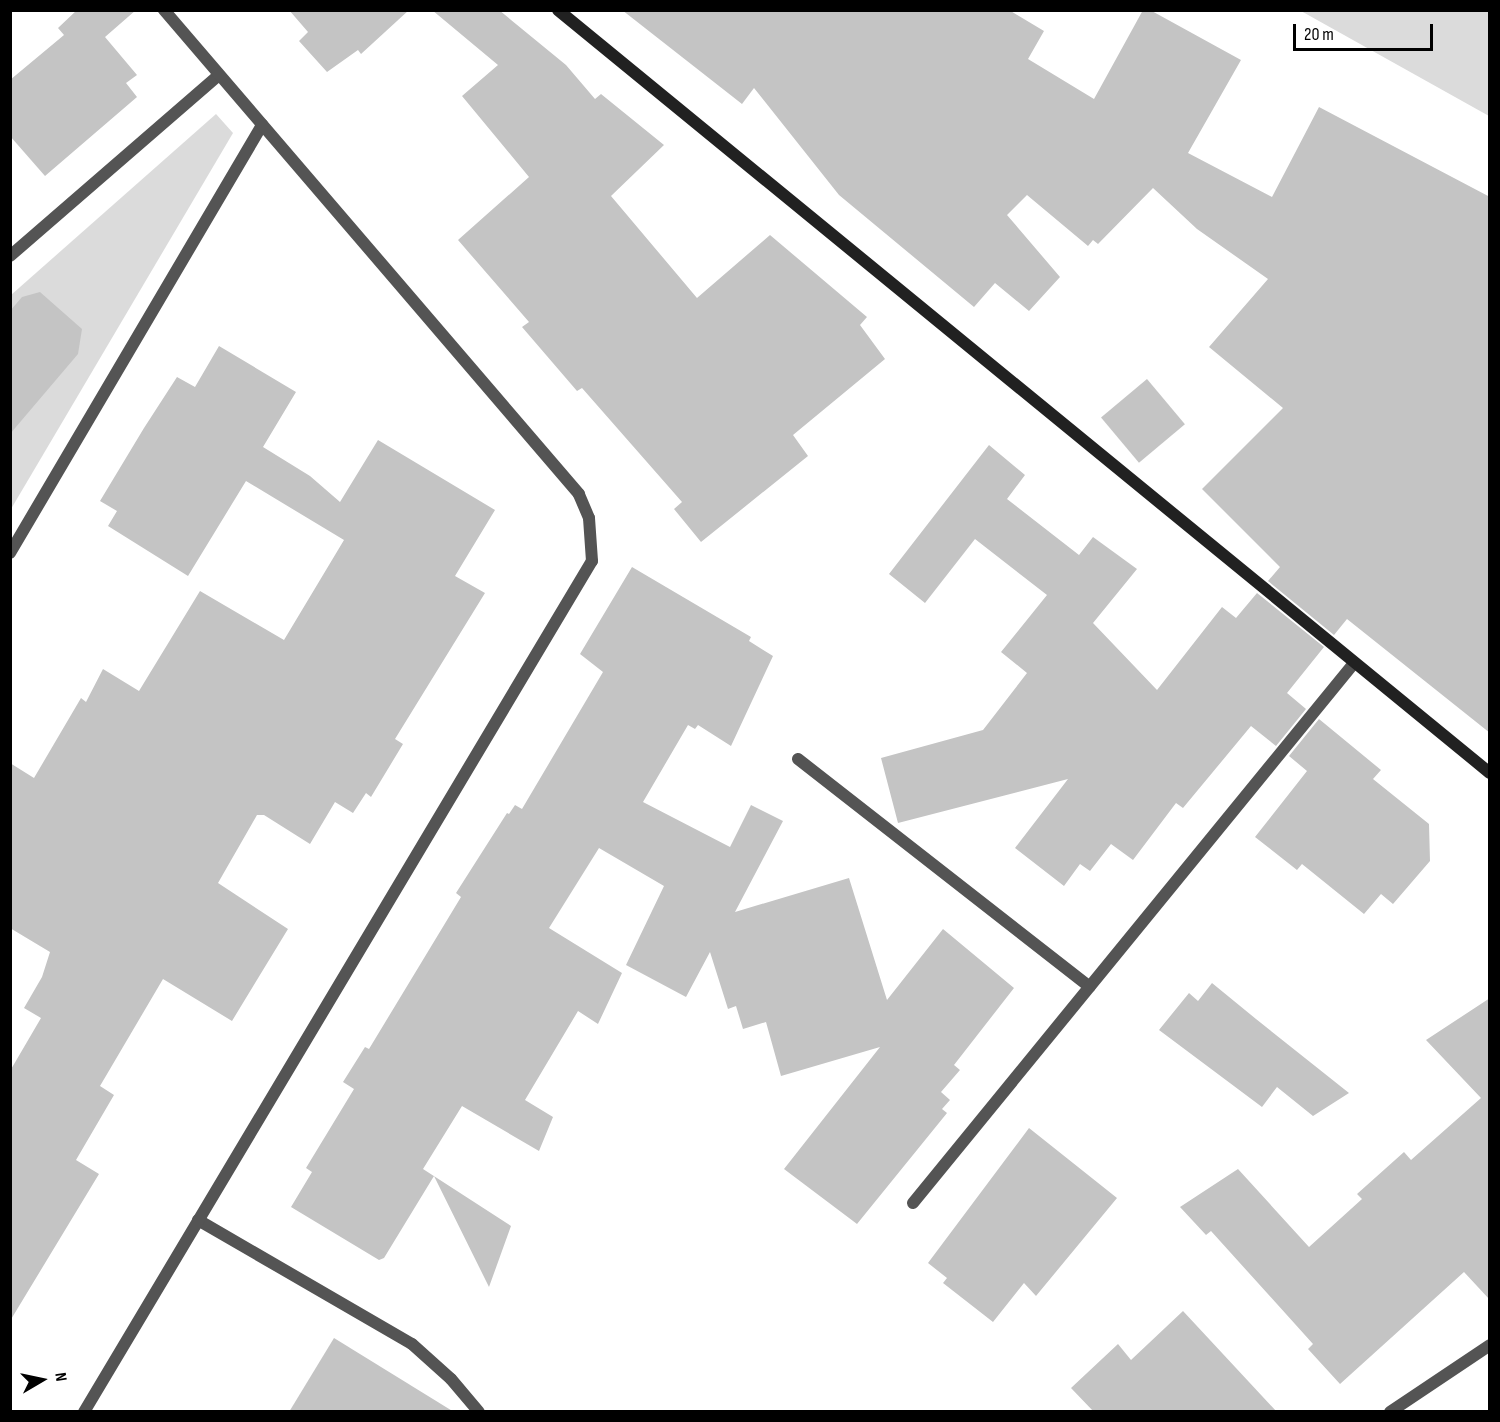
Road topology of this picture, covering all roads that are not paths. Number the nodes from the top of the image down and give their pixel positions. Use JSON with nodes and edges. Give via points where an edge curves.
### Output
{"nodes":[{"id":1,"x":164,"y":10,"type":"edge"},
{"id":2,"x":558,"y":10,"type":"edge"},
{"id":3,"x":219,"y":75,"type":"junction"},
{"id":4,"x":262,"y":126,"type":"junction"},
{"id":5,"x":10,"y":256,"type":"edge"},
{"id":6,"x":10,"y":553,"type":"edge"},
{"id":7,"x":1354,"y":663,"type":"junction"},
{"id":8,"x":798,"y":759,"type":"dead end"},
{"id":9,"x":1490,"y":773,"type":"edge"},
{"id":10,"x":1090,"y":987,"type":"junction"},
{"id":11,"x":913,"y":1203,"type":"dead end"},
{"id":12,"x":198,"y":1220,"type":"junction"},
{"id":13,"x":1490,"y":1345,"type":"edge"},
{"id":14,"x":84,"y":1412,"type":"edge"},
{"id":15,"x":479,"y":1412,"type":"edge"},
{"id":16,"x":1390,"y":1412,"type":"edge"}],
"edges":[{"from":1,"to":3,"type":"street"},
{"from":2,"to":7,"type":"street"},
{"from":3,"to":4,"type":"street"},
{"from":3,"to":5,"type":"street"},
{"from":4,"to":6,"type":"street"},
{"from":4,"to":12,"type":"street","via":[[579,494],[589,518],[592,561]]},
{"from":7,"to":9,"type":"street"},
{"from":7,"to":10,"type":"street"},
{"from":8,"to":10,"type":"street"},
{"from":10,"to":11,"type":"street"},
{"from":12,"to":14,"type":"street"},
{"from":12,"to":15,"type":"street","via":[[412,1344],[451,1379]]},
{"from":13,"to":16,"type":"street"}]}
